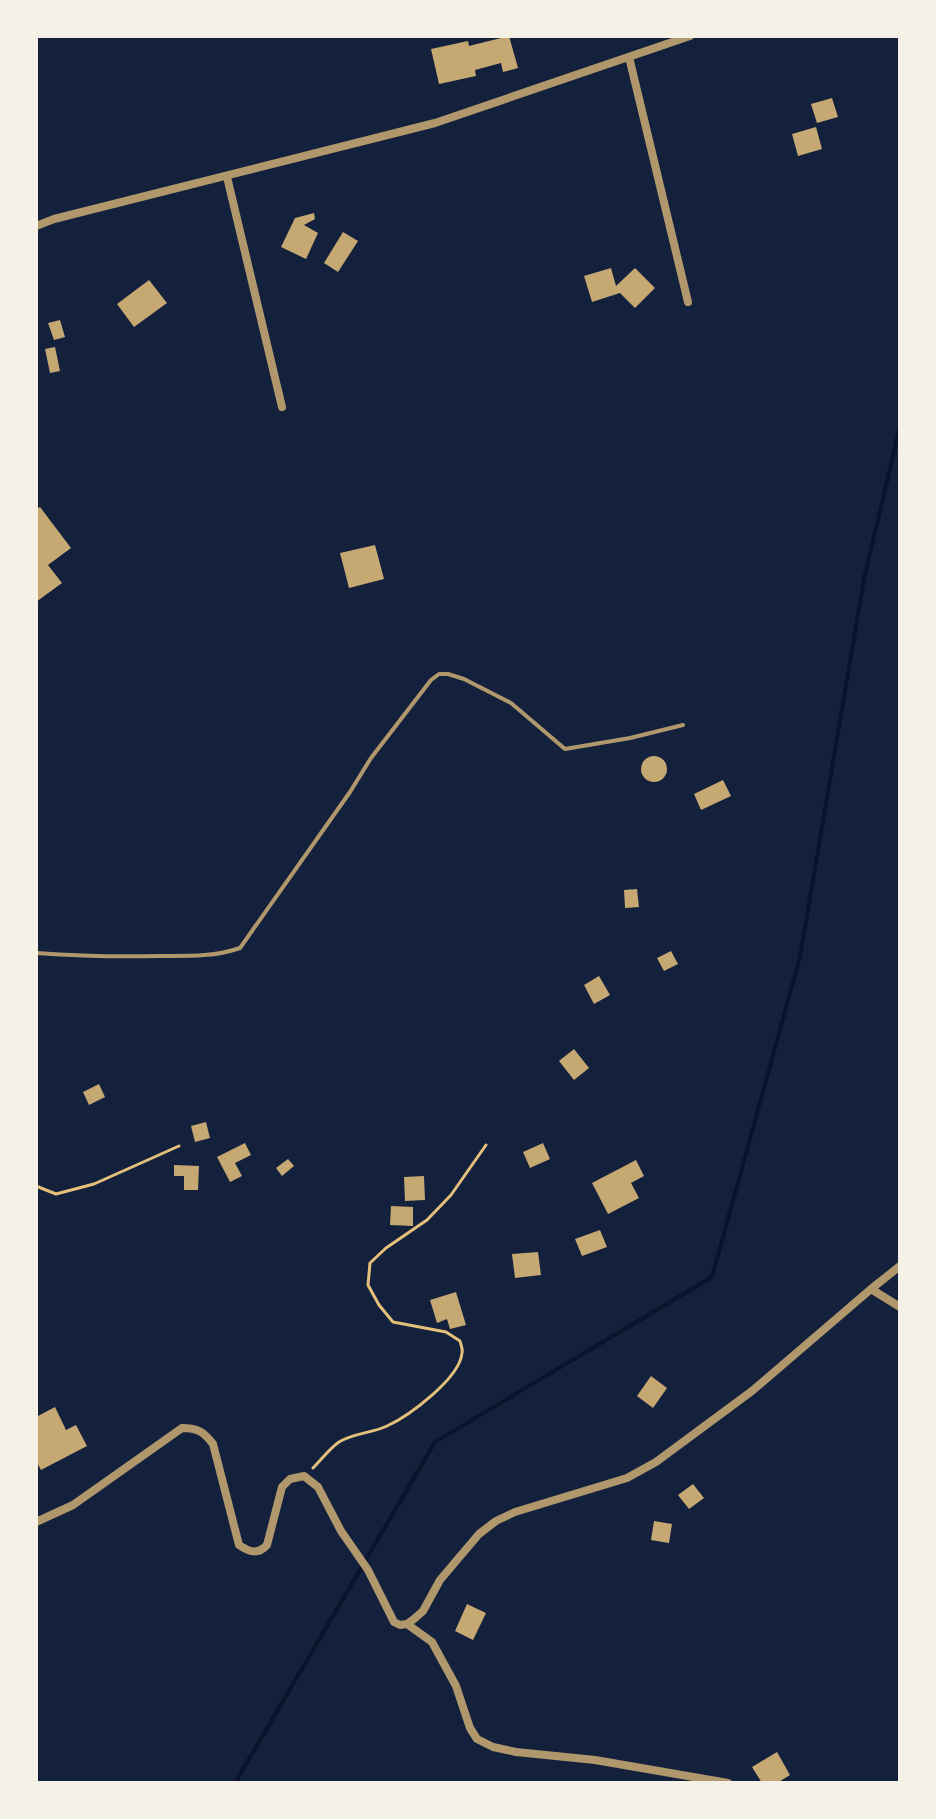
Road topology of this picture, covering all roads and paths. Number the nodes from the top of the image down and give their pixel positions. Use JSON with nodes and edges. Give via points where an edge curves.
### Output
{"nodes":[{"id":1,"x":690,"y":36,"type":"edge"},
{"id":2,"x":629,"y":57,"type":"junction"},
{"id":3,"x":227,"y":177,"type":"junction"},
{"id":4,"x":36,"y":226,"type":"edge"},
{"id":5,"x":688,"y":302,"type":"dead end"},
{"id":6,"x":282,"y":407,"type":"dead end"},
{"id":7,"x":683,"y":725,"type":"dead end"},
{"id":8,"x":36,"y":953,"type":"edge"},
{"id":9,"x":486,"y":1145,"type":"dead end"},
{"id":10,"x":179,"y":1146,"type":"dead end"},
{"id":11,"x":36,"y":1186,"type":"edge"},
{"id":12,"x":900,"y":1266,"type":"edge"},
{"id":13,"x":871,"y":1289,"type":"junction"},
{"id":14,"x":900,"y":1307,"type":"edge"},
{"id":15,"x":304,"y":1476,"type":"junction"},
{"id":16,"x":36,"y":1522,"type":"edge"},
{"id":17,"x":407,"y":1624,"type":"junction"},
{"id":18,"x":728,"y":1783,"type":"edge"}],
"edges":[{"from":1,"to":2,"type":"street"},
{"from":2,"to":3,"type":"street","via":[[435,123]]},
{"from":2,"to":5,"type":"street"},
{"from":3,"to":4,"type":"street"},
{"from":3,"to":6,"type":"street"},
{"from":7,"to":8,"type":"lane","via":[[565,749],[511,703],[464,679],[439,674],[371,758],[240,948],[201,955]]},
{"from":9,"to":15,"type":"path","via":[[427,1220],[370,1263],[368,1285],[393,1322],[446,1332],[460,1341],[463,1354],[453,1374],[407,1415],[340,1441]]},
{"from":10,"to":11,"type":"path","via":[[94,1184],[56,1194]]},
{"from":12,"to":13,"type":"street"},
{"from":13,"to":14,"type":"street"},
{"from":13,"to":17,"type":"street","via":[[752,1391],[656,1462],[627,1478],[515,1512],[479,1534],[440,1580],[423,1611]]},
{"from":15,"to":16,"type":"street","via":[[282,1487],[267,1545],[248,1551],[239,1545],[213,1444],[205,1432],[182,1428],[73,1505]]},
{"from":15,"to":17,"type":"street","via":[[318,1487],[394,1622]]},
{"from":17,"to":18,"type":"street","via":[[432,1642],[456,1686],[470,1728],[477,1739],[493,1747]]}]}
